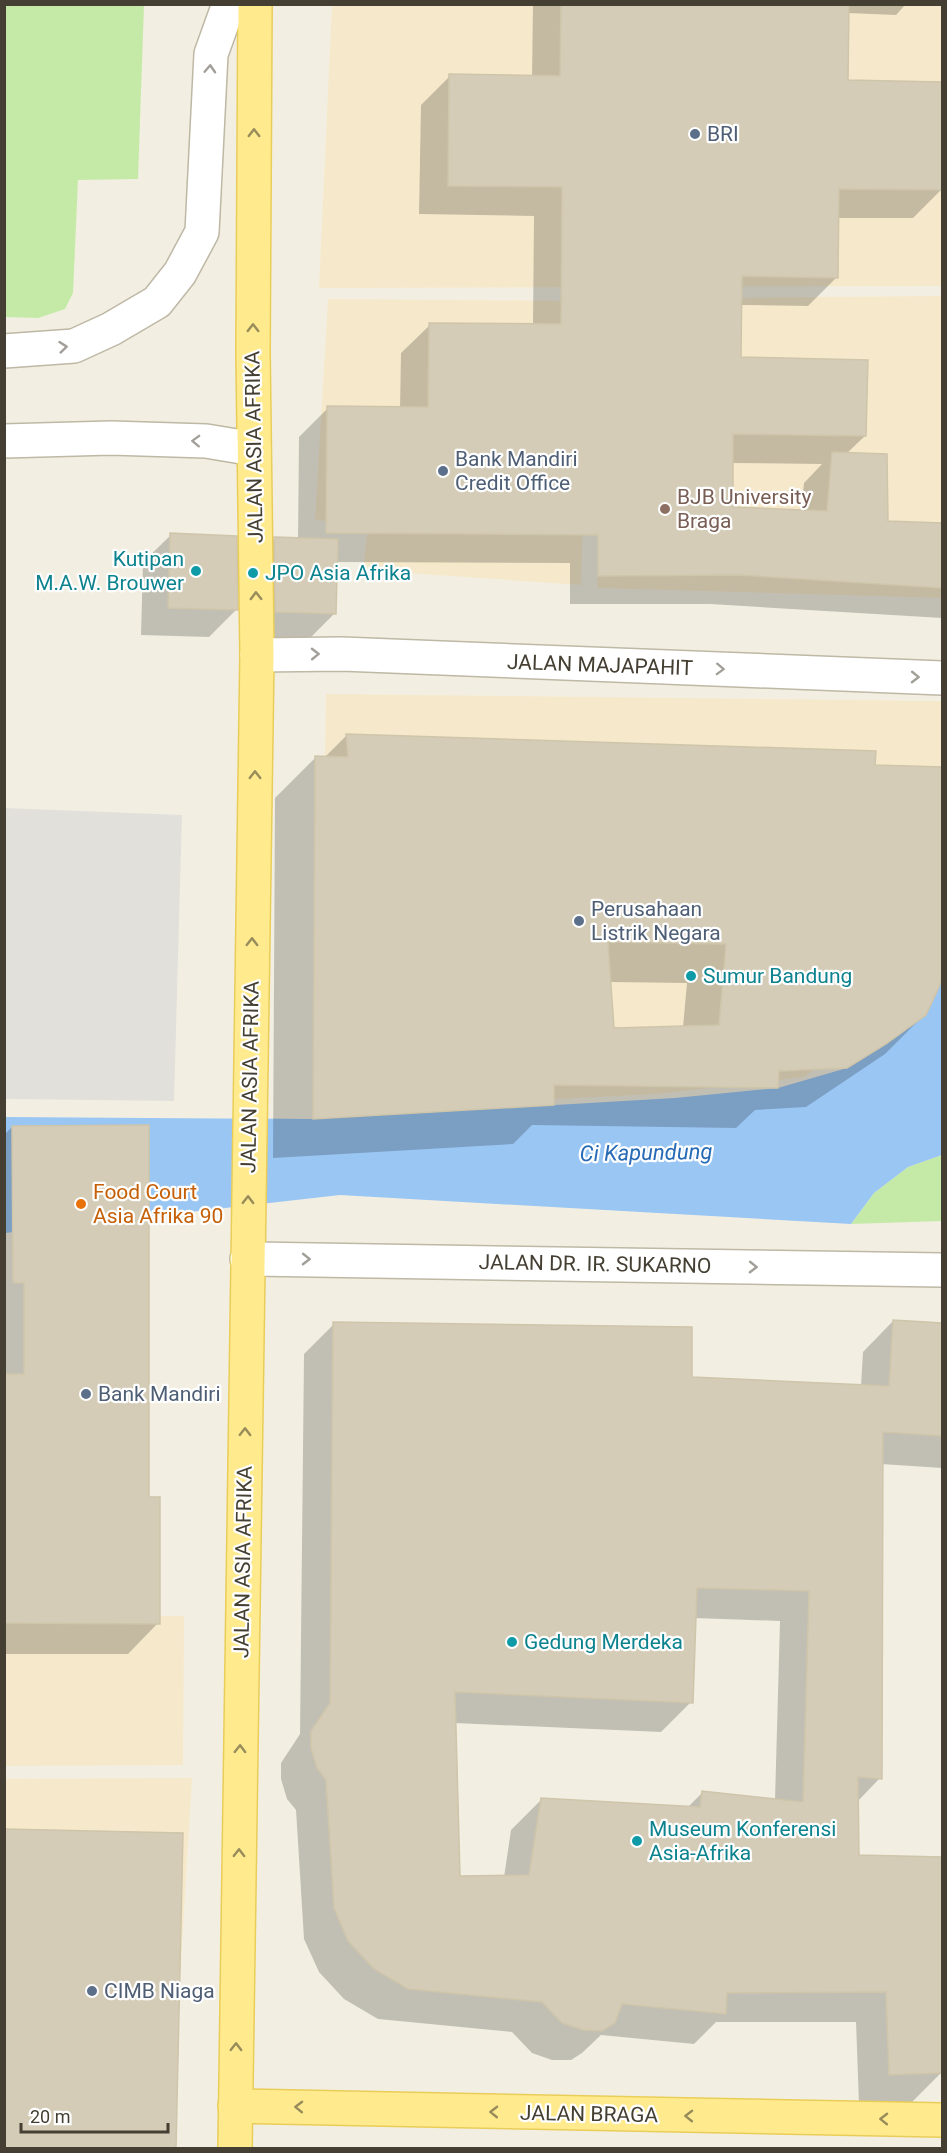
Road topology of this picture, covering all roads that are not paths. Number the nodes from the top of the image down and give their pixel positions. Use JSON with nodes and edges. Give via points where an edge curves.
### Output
{"nodes":[{"id":1,"x":229,"y":4,"type":"edge"},
{"id":2,"x":255,"y":4,"type":"edge"},
{"id":3,"x":4,"y":351,"type":"edge"},
{"id":4,"x":4,"y":441,"type":"edge"},
{"id":5,"x":254,"y":449,"type":"junction"},
{"id":6,"x":257,"y":655,"type":"junction"},
{"id":7,"x":942,"y":678,"type":"edge"},
{"id":8,"x":247,"y":1258,"type":"junction"},
{"id":9,"x":942,"y":1270,"type":"edge"},
{"id":10,"x":235,"y":2106,"type":"junction"},
{"id":11,"x":942,"y":2120,"type":"edge"},
{"id":12,"x":234,"y":2148,"type":"edge"}],
"edges":[{"from":3,"to":1,"type":"street","one_way":true,"via":[[74,346],[111,330],[157,302],[180,273],[201,232],[211,54]]},
{"from":5,"to":2,"type":"main road","name":"JALAN ASIA AFRIKA","one_way":true},
{"from":5,"to":4,"type":"street","one_way":true,"via":[[206,441]]},
{"from":6,"to":5,"type":"main road","name":"JALAN ASIA AFRIKA","one_way":true},
{"from":6,"to":7,"type":"street","name":"JALAN MAJAPAHIT","one_way":true,"via":[[342,654]]},
{"from":8,"to":6,"type":"main road","name":"JALAN ASIA AFRIKA","one_way":true},
{"from":8,"to":9,"type":"street","name":"JALAN DR. IR. SUKARNO","one_way":true},
{"from":10,"to":8,"type":"main road","name":"JALAN ASIA AFRIKA","one_way":true},
{"from":11,"to":10,"type":"main road","name":"JALAN BRAGA","one_way":true},
{"from":10,"to":12,"type":"main road","name":"JALAN ASIA AFRIKA"}]}
